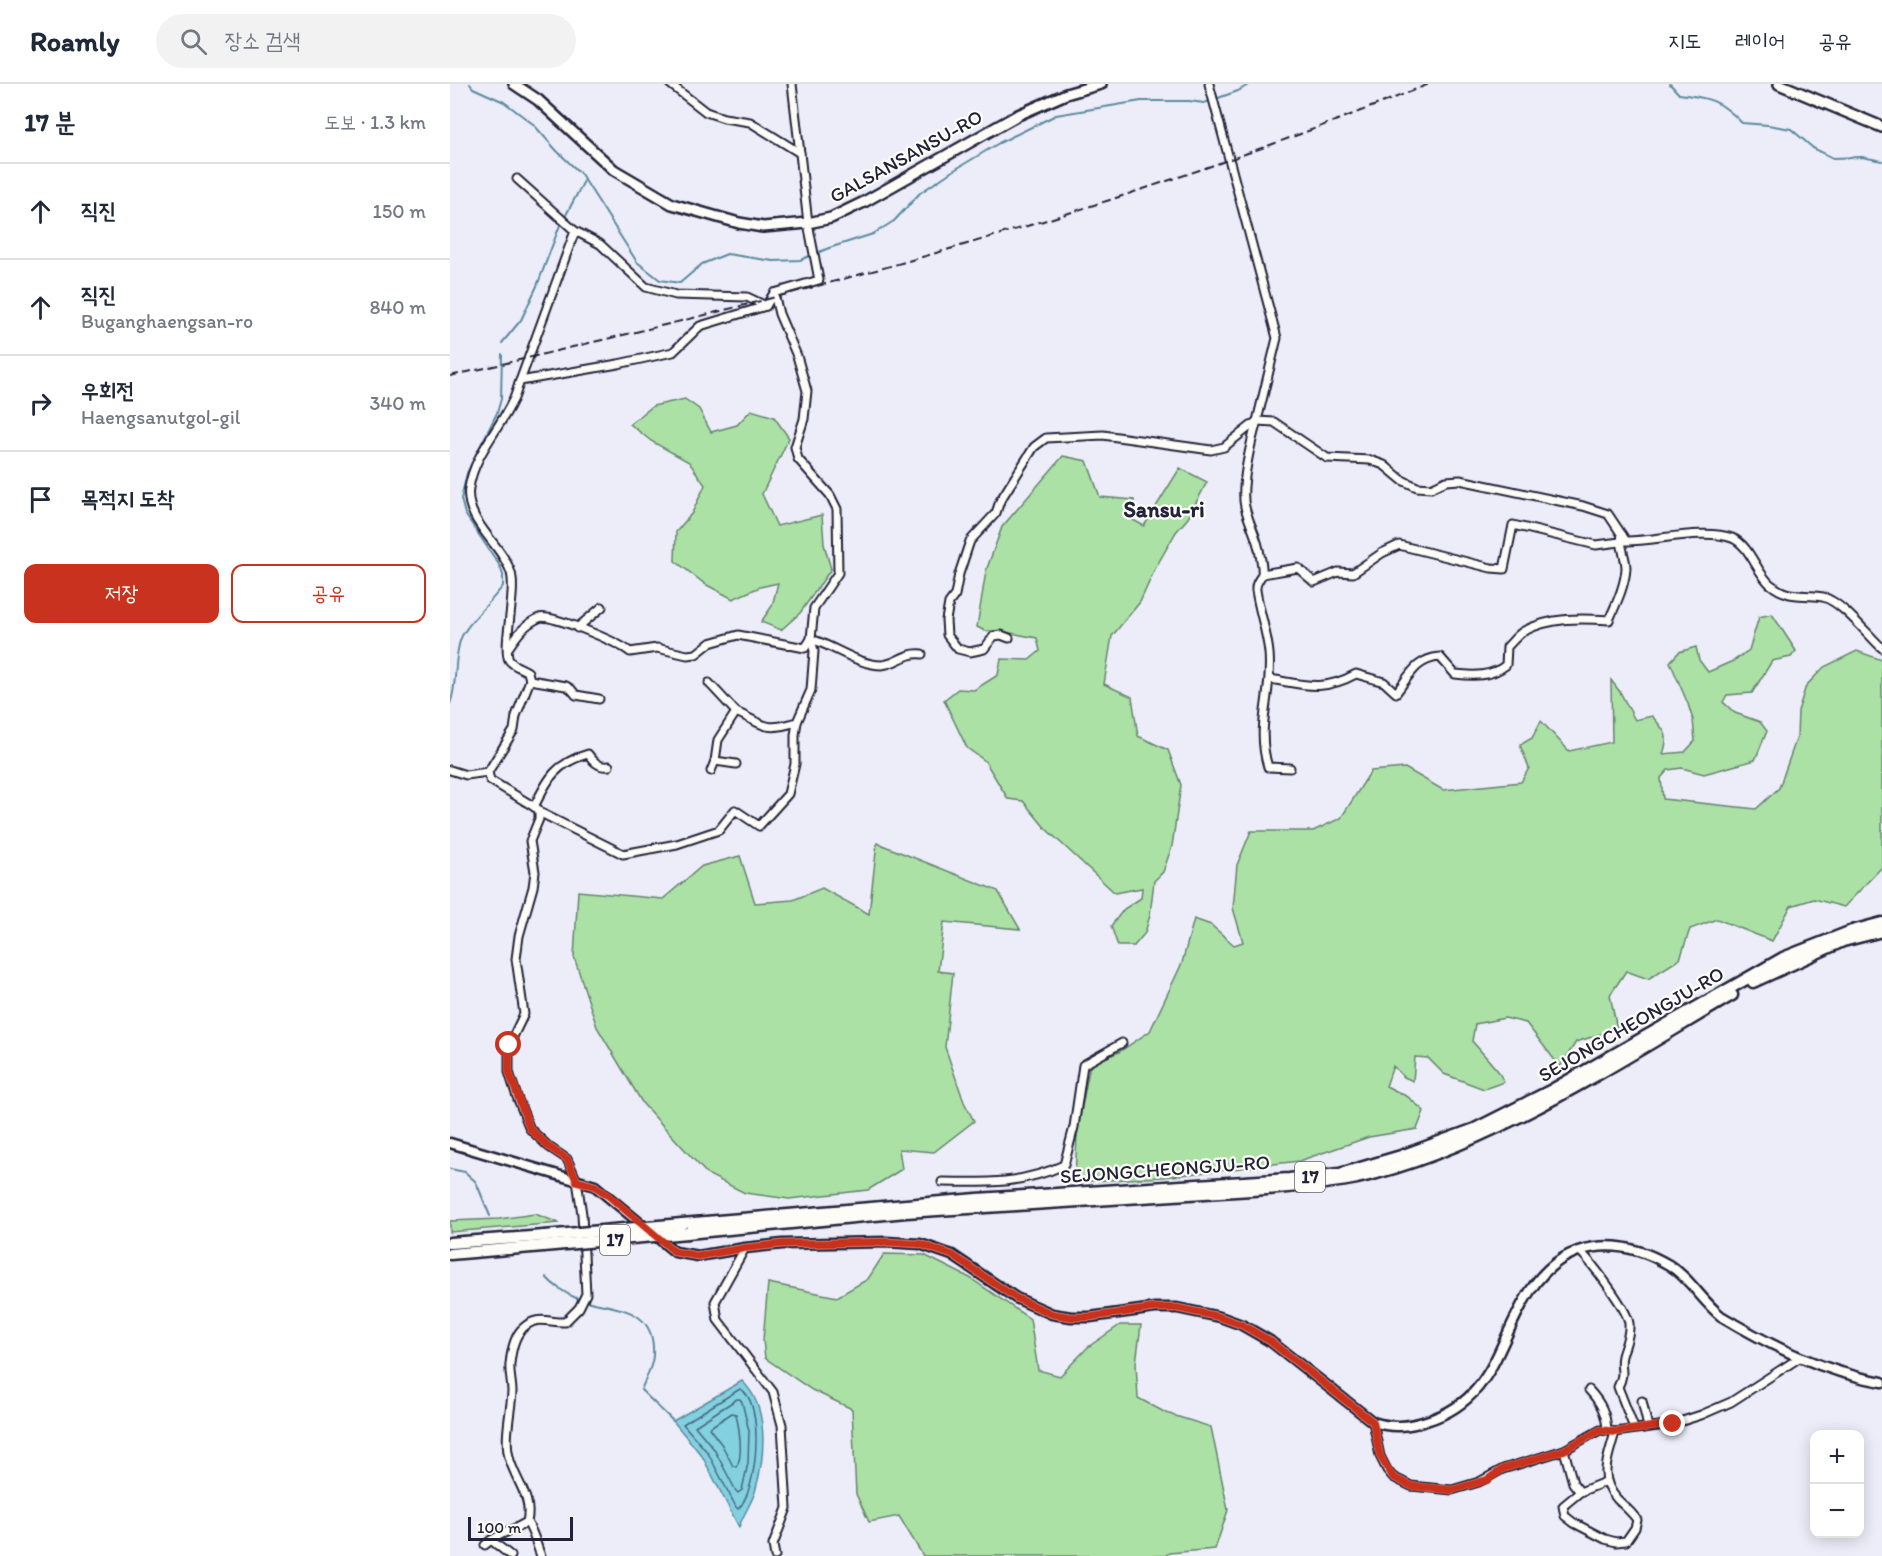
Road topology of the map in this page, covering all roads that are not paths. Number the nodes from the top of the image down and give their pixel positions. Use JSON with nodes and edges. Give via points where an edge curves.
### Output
{"nodes":[{"id":1,"x":514,"y":84,"type":"edge"},
{"id":2,"x":670,"y":84,"type":"edge"},
{"id":3,"x":792,"y":84,"type":"edge"},
{"id":4,"x":1101,"y":84,"type":"edge"},
{"id":5,"x":1209,"y":84,"type":"edge"},
{"id":6,"x":1779,"y":84,"type":"edge"},
{"id":7,"x":1882,"y":127,"type":"edge"},
{"id":8,"x":800,"y":153,"type":"junction"},
{"id":9,"x":517,"y":179,"type":"dead end"},
{"id":10,"x":808,"y":223,"type":"junction"},
{"id":11,"x":574,"y":231,"type":"junction"},
{"id":12,"x":774,"y":293,"type":"junction"},
{"id":13,"x":766,"y":306,"type":"junction"},
{"id":14,"x":520,"y":381,"type":"junction"},
{"id":15,"x":1257,"y":421,"type":"junction"},
{"id":16,"x":1621,"y":538,"type":"junction"},
{"id":17,"x":1262,"y":574,"type":"junction"},
{"id":18,"x":602,"y":607,"type":"dead end"},
{"id":19,"x":578,"y":628,"type":"junction"},
{"id":20,"x":1009,"y":638,"type":"dead end"},
{"id":21,"x":811,"y":639,"type":"junction"},
{"id":22,"x":1882,"y":648,"type":"edge"},
{"id":23,"x":508,"y":649,"type":"junction"},
{"id":24,"x":922,"y":654,"type":"dead end"},
{"id":25,"x":1270,"y":679,"type":"junction"},
{"id":26,"x":530,"y":680,"type":"junction"},
{"id":27,"x":709,"y":683,"type":"dead end"},
{"id":28,"x":599,"y":699,"type":"dead end"},
{"id":29,"x":736,"y":712,"type":"junction"},
{"id":30,"x":797,"y":722,"type":"junction"},
{"id":31,"x":715,"y":761,"type":"junction"},
{"id":32,"x":736,"y":764,"type":"dead end"},
{"id":33,"x":609,"y":766,"type":"dead end"},
{"id":34,"x":1290,"y":768,"type":"dead end"},
{"id":35,"x":450,"y":770,"type":"edge"},
{"id":36,"x":711,"y":771,"type":"dead end"},
{"id":37,"x":488,"y":772,"type":"junction"},
{"id":38,"x":537,"y":809,"type":"junction"},
{"id":39,"x":1882,"y":924,"type":"edge"},
{"id":40,"x":1882,"y":931,"type":"edge"},
{"id":41,"x":1122,"y":1043,"type":"dead end"},
{"id":42,"x":450,"y":1143,"type":"edge"},
{"id":43,"x":577,"y":1181,"type":"junction"},
{"id":44,"x":942,"y":1182,"type":"dead end"},
{"id":45,"x":684,"y":1229,"type":"junction"},
{"id":46,"x":544,"y":1241,"type":"junction"},
{"id":47,"x":450,"y":1243,"type":"edge"},
{"id":48,"x":745,"y":1248,"type":"junction"},
{"id":49,"x":1580,"y":1251,"type":"junction"},
{"id":50,"x":450,"y":1254,"type":"edge"},
{"id":51,"x":1799,"y":1358,"type":"junction"},
{"id":52,"x":1882,"y":1382,"type":"edge"},
{"id":53,"x":1589,"y":1390,"type":"dead end"},
{"id":54,"x":1642,"y":1401,"type":"dead end"},
{"id":55,"x":1373,"y":1422,"type":"junction"},
{"id":56,"x":1648,"y":1427,"type":"junction"},
{"id":57,"x":1634,"y":1428,"type":"junction"},
{"id":58,"x":1607,"y":1430,"type":"junction"},
{"id":59,"x":1615,"y":1432,"type":"junction"},
{"id":60,"x":1564,"y":1450,"type":"junction"},
{"id":61,"x":1605,"y":1482,"type":"junction"},
{"id":62,"x":1580,"y":1492,"type":"junction"},
{"id":63,"x":527,"y":1522,"type":"junction"},
{"id":64,"x":511,"y":1556,"type":"edge"},
{"id":65,"x":541,"y":1556,"type":"edge"},
{"id":66,"x":775,"y":1556,"type":"edge"}],
"edges":[{"from":1,"to":10,"type":"main road","name":"GALSANSANSU-RO","via":[[538,100],[614,170],[672,204],[763,227]]},
{"from":2,"to":8,"type":"street","via":[[706,112],[750,122]]},
{"from":3,"to":8,"type":"street"},
{"from":4,"to":10,"type":"main road","name":"GALSANSANSU-RO","via":[[1018,115],[864,202],[831,218]]},
{"from":5,"to":15,"type":"street","via":[[1277,338]]},
{"from":6,"to":7,"type":"main road"},
{"from":8,"to":10,"type":"street"},
{"from":9,"to":11,"type":"street"},
{"from":10,"to":12,"type":"street","via":[[819,280]]},
{"from":11,"to":13,"type":"street","via":[[600,243],[646,287],[676,295],[747,297]]},
{"from":11,"to":14,"type":"street"},
{"from":12,"to":13,"type":"street"},
{"from":12,"to":21,"type":"street","via":[[807,391],[795,447],[798,459],[830,495],[837,509],[838,573],[814,608]]},
{"from":13,"to":14,"type":"street","via":[[700,326],[673,352]]},
{"from":14,"to":23,"type":"street","via":[[512,403],[476,463],[468,490],[471,512],[511,573]]},
{"from":15,"to":16,"type":"street","via":[[1274,422],[1327,458],[1370,460],[1418,487],[1431,488],[1460,480],[1608,514]]},
{"from":15,"to":17,"type":"street","via":[[1247,459],[1244,506],[1258,542]]},
{"from":15,"to":20,"type":"street","via":[[1224,447],[1211,450],[1103,435],[1046,438],[1034,447],[996,513],[970,542],[946,620],[947,635],[958,649],[984,649],[994,636]]},
{"from":16,"to":17,"type":"street","via":[[1596,544],[1513,525],[1504,569],[1399,545],[1353,573],[1338,572],[1314,582],[1298,567]]},
{"from":16,"to":22,"type":"street","via":[[1646,541],[1710,534],[1734,539],[1769,583],[1791,596],[1822,597],[1835,603]]},
{"from":16,"to":25,"type":"street","via":[[1626,569],[1609,620],[1579,618],[1522,631],[1507,647],[1506,665],[1500,669],[1478,677],[1455,674],[1440,657],[1430,658],[1421,661],[1396,693],[1384,682],[1356,674],[1314,687]]},
{"from":17,"to":25,"type":"street","via":[[1255,588],[1267,642]]},
{"from":18,"to":19,"type":"street"},
{"from":19,"to":21,"type":"street","via":[[630,652],[657,648],[687,655],[738,635],[805,648]]},
{"from":19,"to":23,"type":"street","via":[[541,617],[521,629]]},
{"from":21,"to":24,"type":"street","via":[[878,665],[912,653]]},
{"from":21,"to":30,"type":"street","via":[[814,651],[810,690]]},
{"from":23,"to":26,"type":"street","via":[[508,659],[528,672]]},
{"from":25,"to":34,"type":"street","via":[[1262,725],[1263,753],[1268,767]]},
{"from":26,"to":28,"type":"street"},
{"from":26,"to":37,"type":"street","via":[[514,730]]},
{"from":27,"to":29,"type":"street"},
{"from":29,"to":30,"type":"street","via":[[762,726],[777,728]]},
{"from":29,"to":31,"type":"street","via":[[718,740]]},
{"from":30,"to":38,"type":"street","via":[[795,764],[788,794],[759,826],[735,810],[719,830],[677,844],[623,854]]},
{"from":31,"to":32,"type":"street"},
{"from":31,"to":36,"type":"street"},
{"from":33,"to":38,"type":"street","via":[[598,765],[588,754],[569,760],[551,774]]},
{"from":35,"to":37,"type":"street","via":[[466,775]]},
{"from":37,"to":38,"type":"street","via":[[490,780]]},
{"from":38,"to":43,"type":"street","via":[[539,819],[530,842],[533,887],[516,959],[524,1014],[509,1045],[509,1072],[530,1129],[567,1159]]},
{"from":39,"to":45,"type":"highway","name":"SEJONGCHEONGJU-RO","number":"17","via":[[1852,931],[1783,958],[1550,1091],[1475,1129],[1340,1174],[966,1200]]},
{"from":40,"to":45,"type":"highway","name":"SEJONGCHEONGJU-RO","number":"17","via":[[1843,941],[1761,978],[1560,1094],[1471,1140],[1357,1178],[1267,1189]]},
{"from":41,"to":44,"type":"street","via":[[1083,1065],[1064,1165],[995,1184]]},
{"from":42,"to":43,"type":"street"},
{"from":43,"to":48,"type":"street","via":[[595,1186],[609,1196],[675,1252],[698,1256]]},
{"from":43,"to":63,"type":"street","via":[[586,1295],[565,1322],[538,1320],[521,1329],[510,1365],[508,1455],[528,1501]]},
{"from":45,"to":46,"type":"highway","number":"17","bridge":true},
{"from":46,"to":47,"type":"highway","number":"17"},
{"from":46,"to":50,"type":"highway","number":"17"},
{"from":48,"to":55,"type":"street","via":[[782,1244],[920,1244],[952,1255],[1016,1298],[1052,1314],[1090,1317],[1177,1308],[1220,1317],[1270,1341]]},
{"from":48,"to":66,"type":"street","via":[[715,1302],[718,1320],[773,1392],[782,1425],[787,1508],[772,1545]]},
{"from":49,"to":51,"type":"street","via":[[1604,1245],[1621,1246],[1653,1256],[1680,1272],[1720,1316]]},
{"from":49,"to":55,"type":"street","via":[[1554,1266],[1531,1289],[1483,1382],[1464,1402],[1420,1423],[1396,1427]]},
{"from":49,"to":57,"type":"street","via":[[1624,1308],[1630,1322],[1621,1362],[1623,1377],[1618,1387]]},
{"from":51,"to":52,"type":"street"},
{"from":51,"to":56,"type":"street","via":[[1731,1402],[1673,1424]]},
{"from":53,"to":58,"type":"street","via":[[1604,1410]]},
{"from":54,"to":56,"type":"street"},
{"from":55,"to":60,"type":"street","via":[[1387,1470],[1411,1486],[1452,1490]]},
{"from":56,"to":57,"type":"street"},
{"from":57,"to":59,"type":"street"},
{"from":58,"to":59,"type":"street"},
{"from":58,"to":60,"type":"street"},
{"from":59,"to":61,"type":"street"},
{"from":60,"to":62,"type":"street","via":[[1573,1483]]},
{"from":61,"to":62,"type":"street"},
{"from":61,"to":62,"type":"street","via":[[1637,1520],[1626,1541],[1605,1539],[1565,1516],[1563,1506]]},
{"from":63,"to":64,"type":"street","via":[[488,1542]]},
{"from":63,"to":65,"type":"street"}]}
